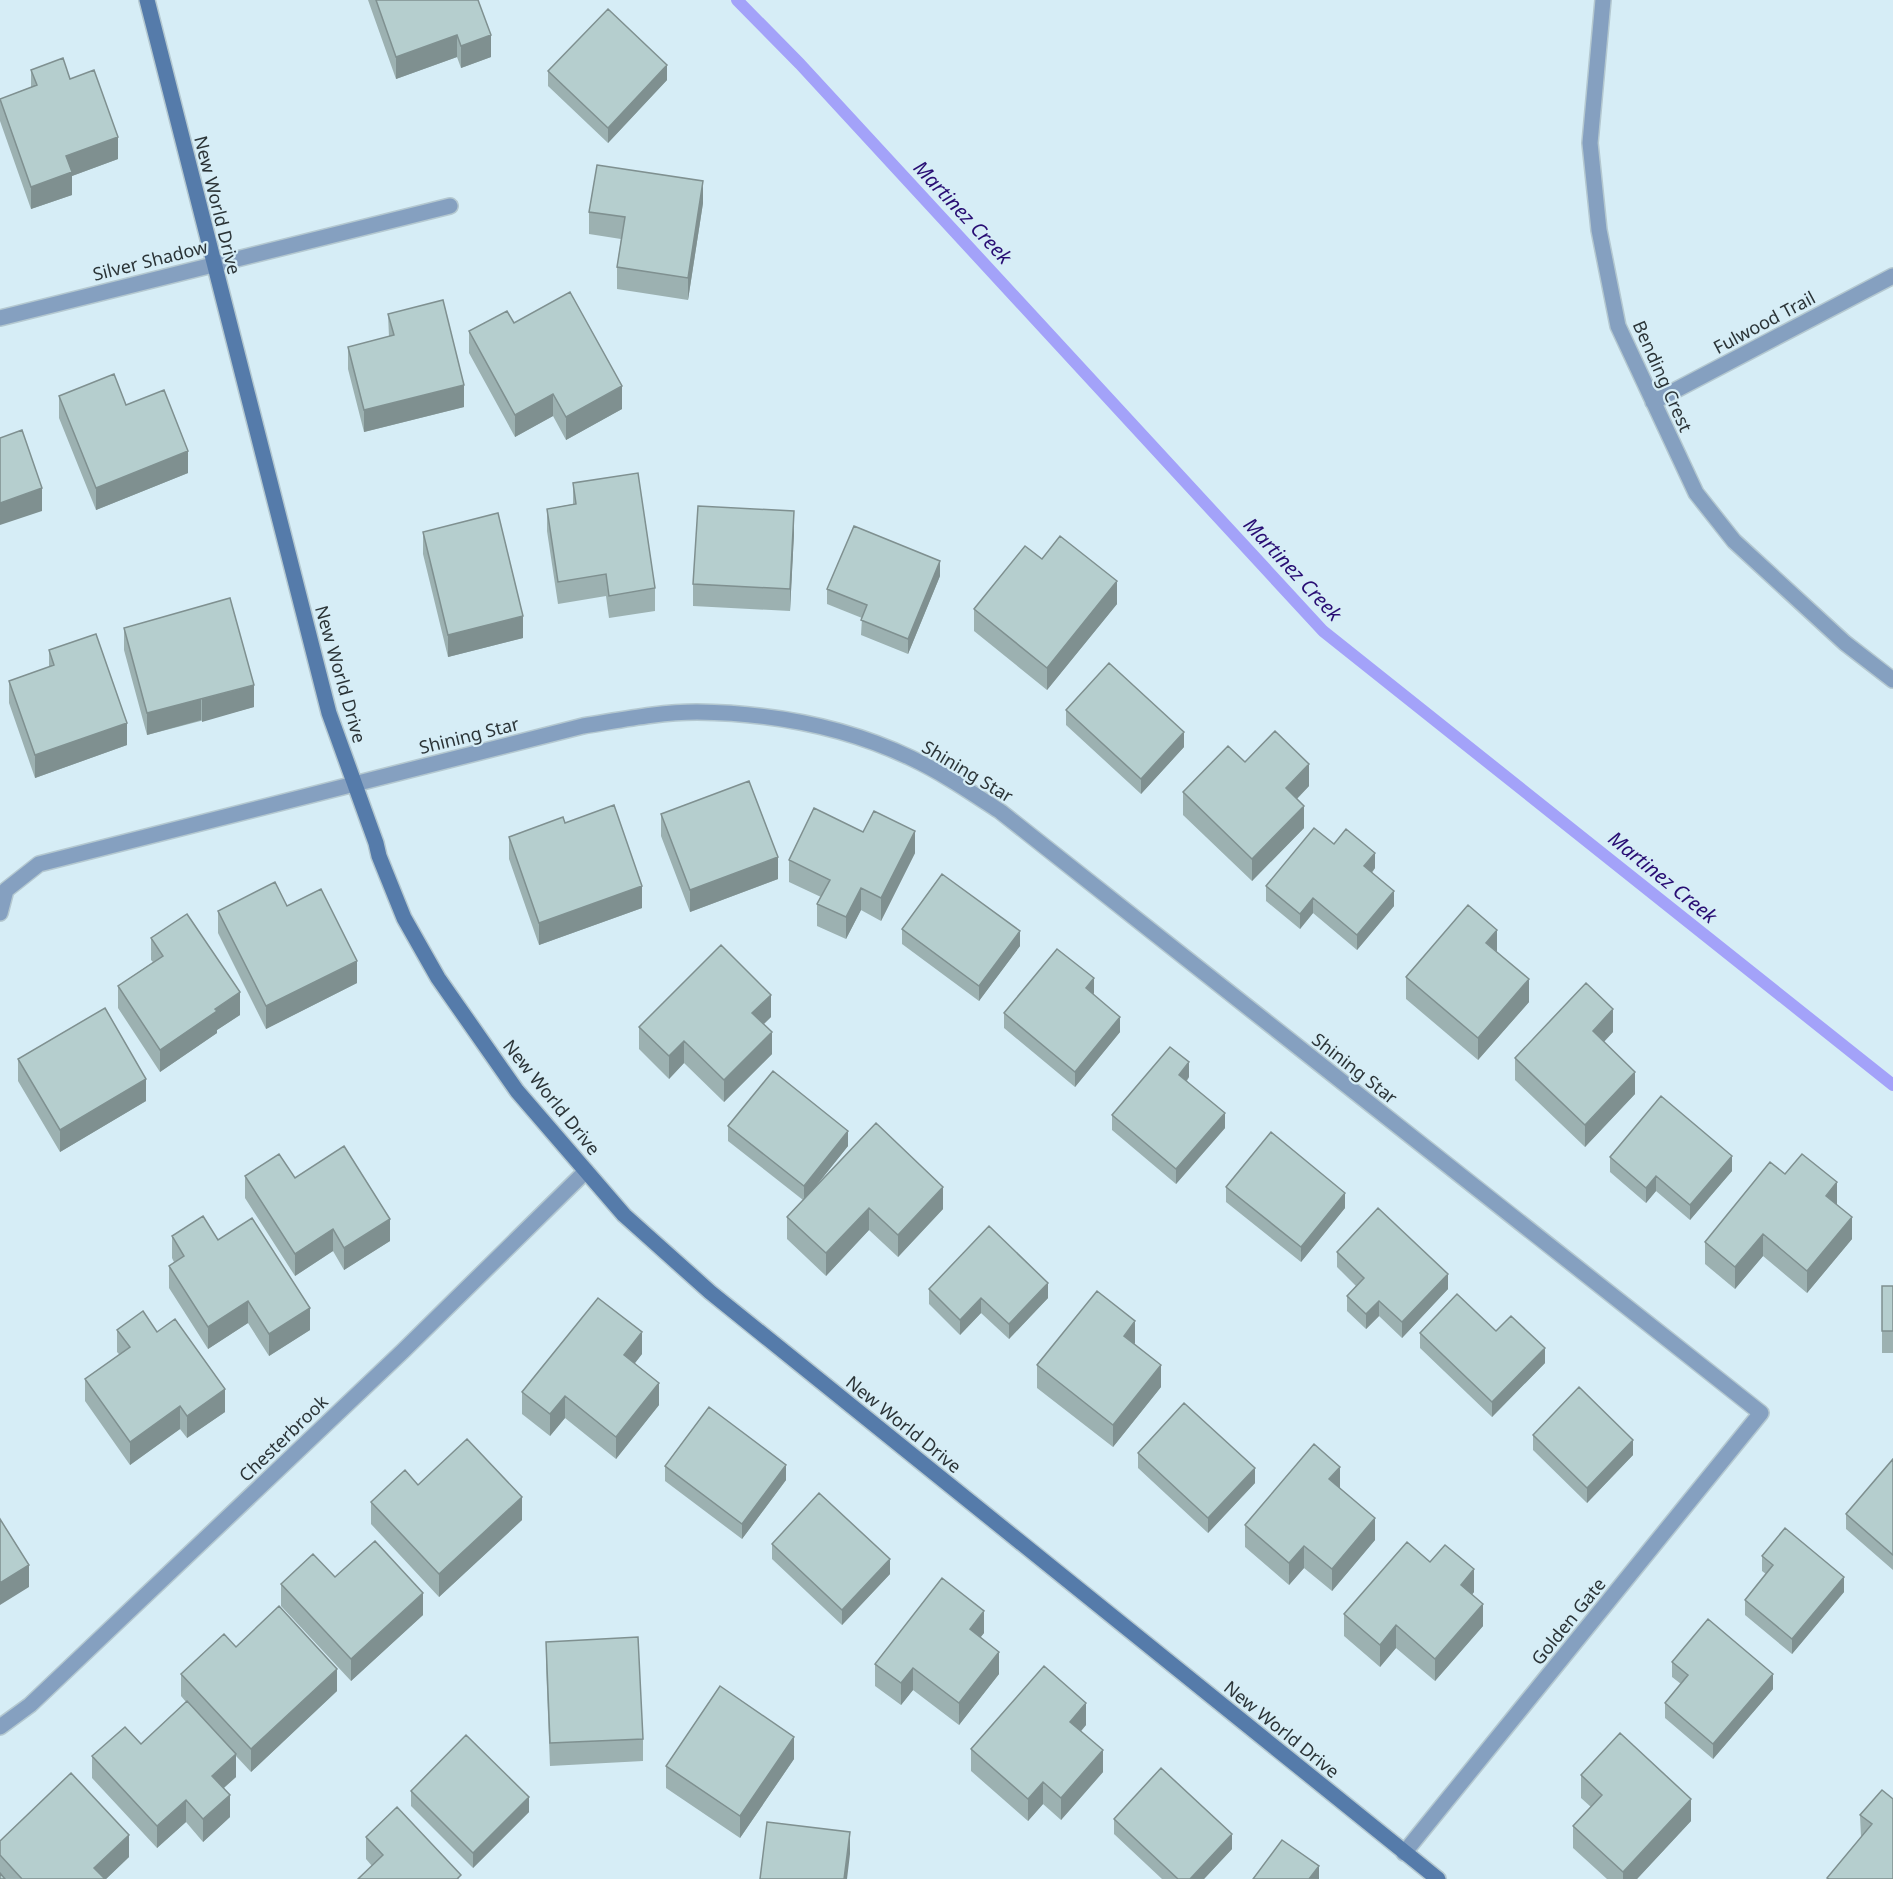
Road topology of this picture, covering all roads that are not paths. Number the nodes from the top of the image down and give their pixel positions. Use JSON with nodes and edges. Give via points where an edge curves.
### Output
{"nodes":[{"id":1,"x":147,"y":0,"type":"edge"},
{"id":2,"x":1604,"y":0,"type":"edge"},
{"id":3,"x":450,"y":206,"type":"dead end"},
{"id":4,"x":213,"y":265,"type":"junction"},
{"id":5,"x":1893,"y":276,"type":"edge"},
{"id":6,"x":0,"y":318,"type":"edge"},
{"id":7,"x":1653,"y":402,"type":"junction"},
{"id":8,"x":1893,"y":680,"type":"edge"},
{"id":9,"x":354,"y":784,"type":"junction"},
{"id":10,"x":0,"y":913,"type":"edge"},
{"id":11,"x":586,"y":1171,"type":"junction"},
{"id":12,"x":1761,"y":1413,"type":"joint"},
{"id":13,"x":0,"y":1727,"type":"edge"},
{"id":14,"x":1404,"y":1853,"type":"junction"},
{"id":15,"x":1438,"y":1879,"type":"edge"}],
"edges":[{"from":1,"to":4,"type":"street","name":"New World Drive"},
{"from":2,"to":7,"type":"street","name":"Bending Crest","via":[[1590,143],[1599,230],[1618,326]]},
{"from":3,"to":4,"type":"street","name":"Silver Shadow"},
{"from":4,"to":6,"type":"street","name":"Silver Shadow"},
{"from":4,"to":9,"type":"street","name":"New World Drive","via":[[329,714]]},
{"from":5,"to":7,"type":"street","name":"Fulwood Trail"},
{"from":7,"to":8,"type":"street","name":"Bending Crest","via":[[1696,494],[1734,541],[1845,643]]},
{"from":9,"to":10,"type":"street","name":"Shining Star","via":[[39,864],[6,890]]},
{"from":9,"to":11,"type":"street","name":"New World Drive","via":[[404,918],[438,978],[517,1091]]},
{"from":9,"to":12,"type":"street","name":"Shining Star","via":[[583,726],[639,716],[696,712],[812,723],[911,758],[1001,812]]},
{"from":11,"to":13,"type":"street","name":"Chesterbrook","via":[[403,1351],[39,1696]]},
{"from":11,"to":14,"type":"street","name":"New World Drive","via":[[624,1215],[710,1292]]},
{"from":12,"to":14,"type":"street","name":"Golden Gate"},
{"from":14,"to":15,"type":"street","name":"New World Drive"}]}
